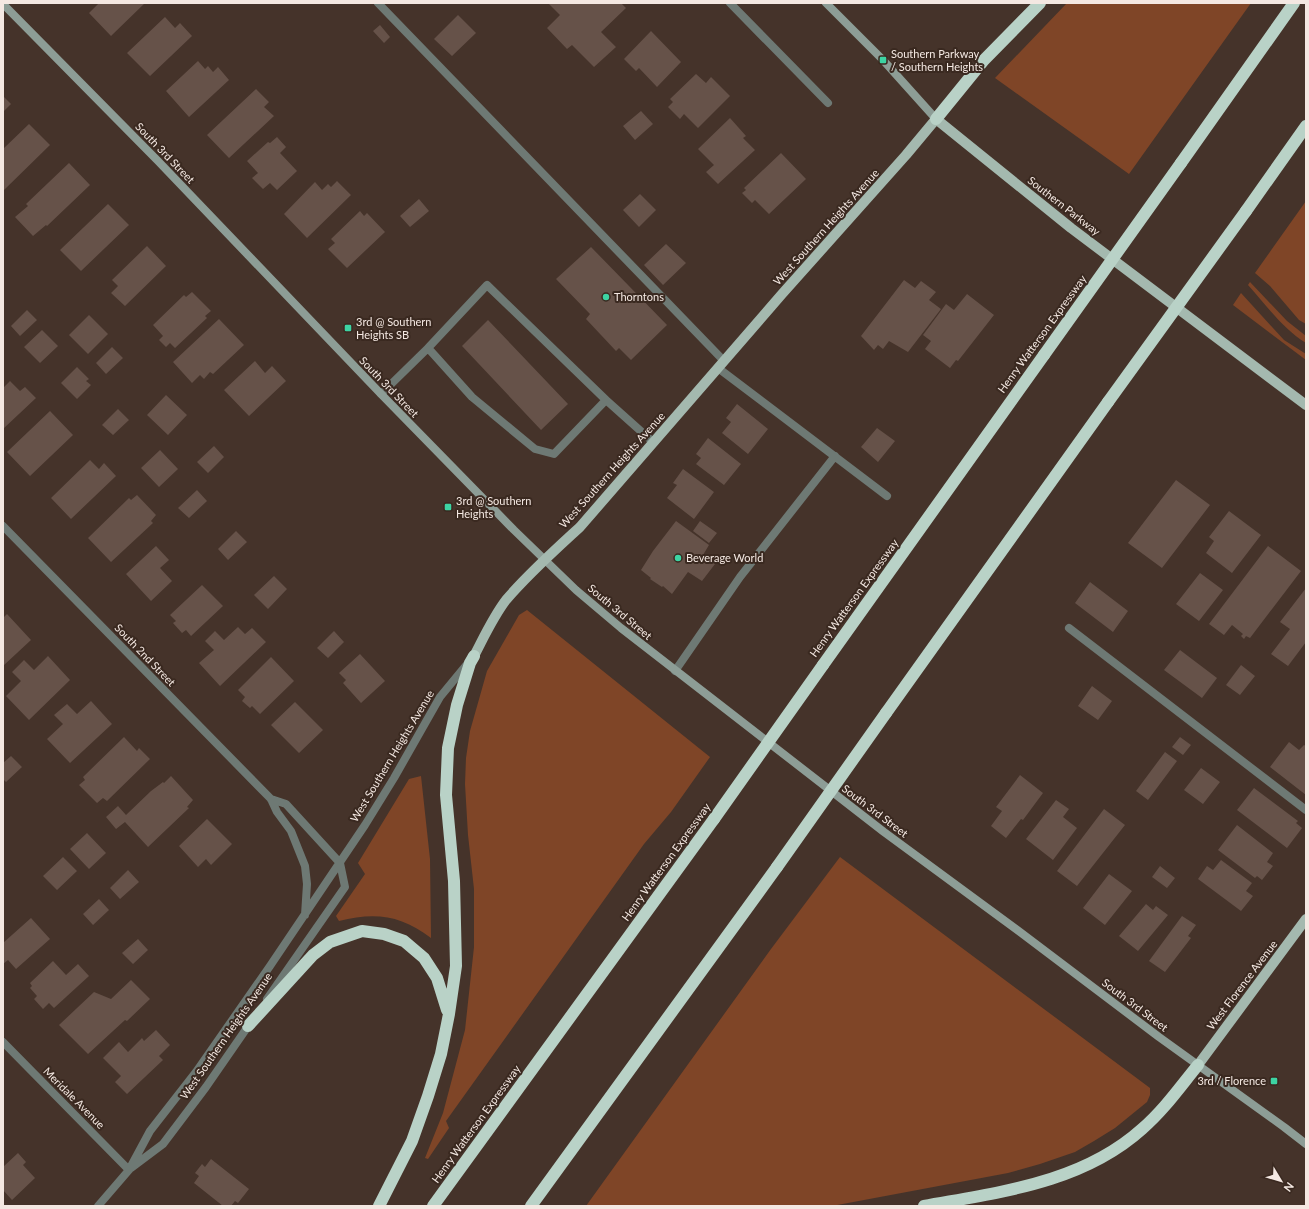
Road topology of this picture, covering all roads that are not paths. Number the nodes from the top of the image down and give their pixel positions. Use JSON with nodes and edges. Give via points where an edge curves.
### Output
{"nodes":[{"id":1,"x":378,"y":3,"type":"edge"},
{"id":2,"x":730,"y":3,"type":"edge"},
{"id":3,"x":826,"y":3,"type":"edge"},
{"id":4,"x":1040,"y":3,"type":"edge"},
{"id":5,"x":1294,"y":3,"type":"edge"},
{"id":6,"x":3,"y":4,"type":"edge"},
{"id":7,"x":828,"y":103,"type":"dead end"},
{"id":8,"x":936,"y":119,"type":"junction"},
{"id":9,"x":1306,"y":126,"type":"edge"},
{"id":10,"x":428,"y":348,"type":"junction"},
{"id":11,"x":721,"y":365,"type":"junction"},
{"id":12,"x":381,"y":394,"type":"junction"},
{"id":13,"x":606,"y":400,"type":"junction"},
{"id":14,"x":1306,"y":406,"type":"edge"},
{"id":15,"x":653,"y":442,"type":"junction"},
{"id":16,"x":835,"y":456,"type":"junction"},
{"id":17,"x":888,"y":496,"type":"dead end"},
{"id":18,"x":3,"y":526,"type":"edge"},
{"id":19,"x":544,"y":560,"type":"junction"},
{"id":20,"x":1069,"y":628,"type":"dead end"},
{"id":21,"x":474,"y":656,"type":"junction"},
{"id":22,"x":675,"y":671,"type":"junction"},
{"id":23,"x":271,"y":799,"type":"junction"},
{"id":24,"x":1306,"y":810,"type":"edge"},
{"id":25,"x":340,"y":863,"type":"junction"},
{"id":26,"x":305,"y":915,"type":"junction"},
{"id":27,"x":1306,"y":919,"type":"edge"},
{"id":28,"x":449,"y":1014,"type":"junction"},
{"id":29,"x":248,"y":1026,"type":"junction"},
{"id":30,"x":3,"y":1042,"type":"edge"},
{"id":31,"x":1198,"y":1065,"type":"junction"},
{"id":32,"x":1306,"y":1144,"type":"edge"},
{"id":33,"x":129,"y":1170,"type":"junction"},
{"id":34,"x":98,"y":1206,"type":"edge"},
{"id":35,"x":379,"y":1206,"type":"edge"},
{"id":36,"x":433,"y":1206,"type":"edge"},
{"id":37,"x":531,"y":1206,"type":"edge"},
{"id":38,"x":924,"y":1206,"type":"edge"}],
"edges":[{"from":1,"to":11,"type":"street"},
{"from":2,"to":7,"type":"street"},
{"from":3,"to":8,"type":"main road","name":"Southern Parkway","via":[[883,60]]},
{"from":4,"to":8,"type":"highway","via":[[984,60]]},
{"from":5,"to":36,"type":"highway","name":"Henry Watterson Expressway","bridge":true,"via":[[714,818]]},
{"from":6,"to":12,"type":"main road","name":"South 3rd Street","via":[[158,161]]},
{"from":8,"to":11,"type":"main road","name":"West Southern Heights Avenue"},
{"from":8,"to":14,"type":"main road","name":"Southern Parkway","via":[[1072,228]]},
{"from":9,"to":37,"type":"highway","bridge":true},
{"from":10,"to":12,"type":"street"},
{"from":10,"to":13,"type":"street","via":[[472,397],[535,449],[554,454]]},
{"from":10,"to":13,"type":"street","via":[[487,285]]},
{"from":11,"to":15,"type":"main road","name":"West Southern Heights Avenue"},
{"from":11,"to":16,"type":"street"},
{"from":12,"to":19,"type":"main road","name":"South 3rd Street"},
{"from":13,"to":15,"type":"street"},
{"from":15,"to":19,"type":"main road","name":"West Southern Heights Avenue","via":[[580,527]]},
{"from":16,"to":17,"type":"street"},
{"from":16,"to":22,"type":"street","via":[[740,577]]},
{"from":18,"to":23,"type":"street","name":"South 2nd Street"},
{"from":19,"to":21,"type":"main road","name":"West Southern Heights Avenue","via":[[506,601]]},
{"from":19,"to":22,"type":"main road","name":"South 3rd Street","via":[[615,624]]},
{"from":20,"to":24,"type":"street"},
{"from":21,"to":25,"type":"street","name":"West Southern Heights Avenue","via":[[440,696],[394,778]]},
{"from":21,"to":28,"type":"highway","via":[[457,705],[448,748],[446,795],[454,881],[456,966]]},
{"from":22,"to":31,"type":"main road","name":"South 3rd Street","via":[[884,832]]},
{"from":23,"to":25,"type":"street","name":"South 2nd Street","via":[[286,804]]},
{"from":23,"to":26,"type":"street","name":"South 2nd Street","via":[[291,831],[305,866]]},
{"from":25,"to":26,"type":"street","name":"West Southern Heights Avenue"},
{"from":25,"to":29,"type":"street","name":"West Southern Heights Avenue","via":[[345,887]]},
{"from":26,"to":33,"type":"street","name":"West Southern Heights Avenue","via":[[196,1072],[150,1131]]},
{"from":27,"to":31,"type":"main road","name":"West Florence Avenue"},
{"from":28,"to":29,"type":"highway","via":[[437,978],[424,958],[404,941],[384,934],[362,931],[330,942],[313,955]]},
{"from":28,"to":35,"type":"highway","via":[[441,1054],[412,1141]]},
{"from":29,"to":33,"type":"street","name":"West Southern Heights Avenue","via":[[163,1144]]},
{"from":30,"to":33,"type":"street","name":"Meridale Avenue"},
{"from":31,"to":32,"type":"main road","name":"South 3rd Street"},
{"from":31,"to":38,"type":"highway","via":[[1156,1117],[1128,1141],[1073,1172],[1040,1183]]},
{"from":33,"to":34,"type":"street","name":"West Southern Heights Avenue"}]}
